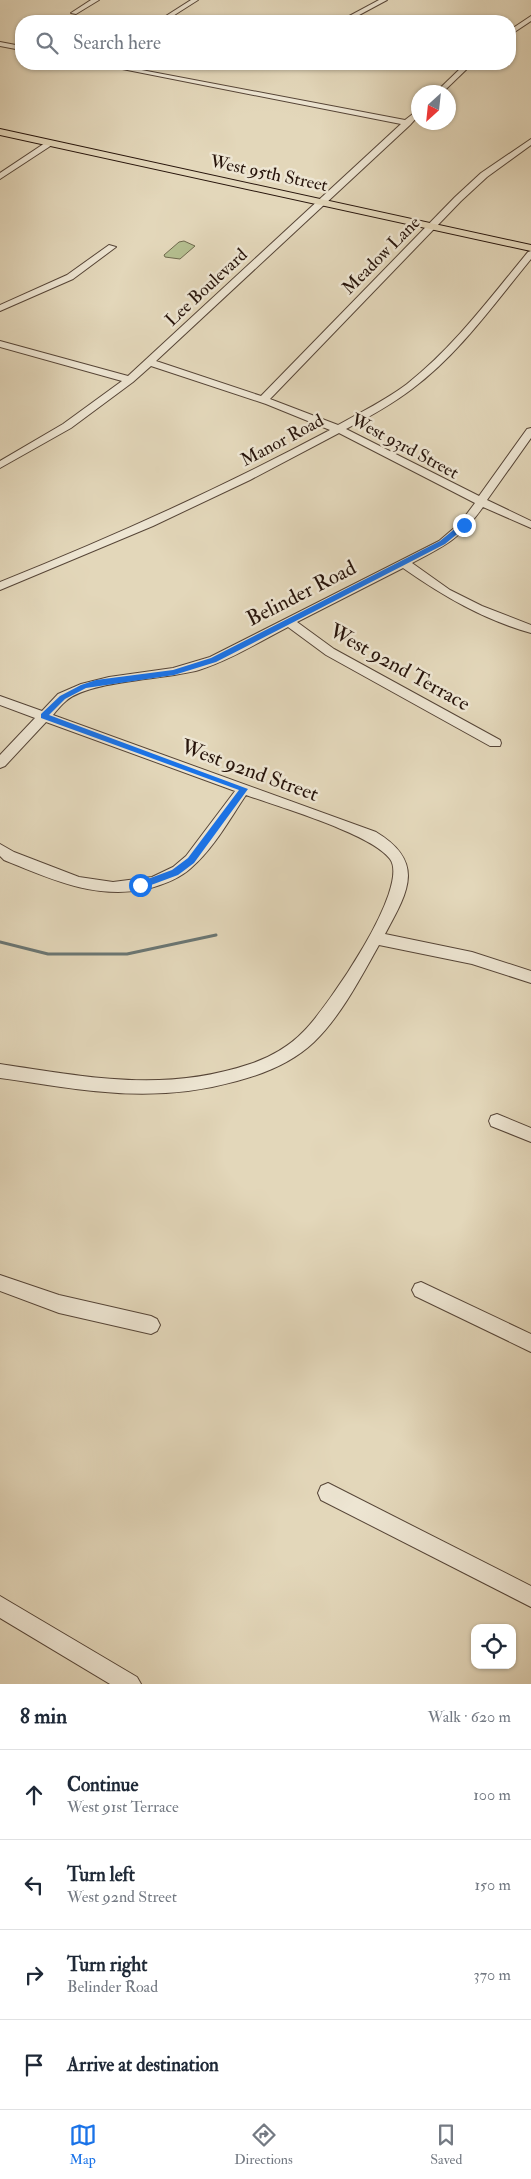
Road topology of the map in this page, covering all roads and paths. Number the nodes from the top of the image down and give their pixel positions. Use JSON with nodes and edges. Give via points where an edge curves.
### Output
{"nodes":[{"id":1,"x":96,"y":0,"type":"edge"},
{"id":2,"x":195,"y":0,"type":"edge"},
{"id":3,"x":384,"y":0,"type":"edge"},
{"id":4,"x":74,"y":13,"type":"dead end"},
{"id":5,"x":171,"y":15,"type":"edge"},
{"id":6,"x":354,"y":15,"type":"edge"},
{"id":7,"x":531,"y":18,"type":"edge"},
{"id":8,"x":516,"y":29,"type":"edge"},
{"id":9,"x":0,"y":44,"type":"edge"},
{"id":10,"x":15,"y":47,"type":"edge"},
{"id":11,"x":131,"y":70,"type":"edge"},
{"id":12,"x":464,"y":70,"type":"edge"},
{"id":13,"x":448,"y":85,"type":"edge"},
{"id":14,"x":411,"y":119,"type":"edge"},
{"id":15,"x":406,"y":124,"type":"junction"},
{"id":16,"x":0,"y":132,"type":"edge"},
{"id":17,"x":531,"y":141,"type":"edge"},
{"id":18,"x":51,"y":143,"type":"junction"},
{"id":19,"x":0,"y":177,"type":"edge"},
{"id":20,"x":321,"y":202,"type":"junction"},
{"id":21,"x":432,"y":226,"type":"junction"},
{"id":22,"x":112,"y":247,"type":"dead end"},
{"id":23,"x":531,"y":248,"type":"edge"},
{"id":24,"x":531,"y":254,"type":"edge"},
{"id":25,"x":0,"y":308,"type":"edge"},
{"id":26,"x":0,"y":344,"type":"edge"},
{"id":27,"x":149,"y":362,"type":"junction"},
{"id":28,"x":130,"y":380,"type":"junction"},
{"id":29,"x":262,"y":401,"type":"junction"},
{"id":30,"x":338,"y":429,"type":"junction"},
{"id":31,"x":531,"y":431,"type":"edge"},
{"id":32,"x":527,"y":443,"type":"edge"},
{"id":33,"x":0,"y":464,"type":"edge"},
{"id":34,"x":480,"y":502,"type":"junction"},
{"id":35,"x":531,"y":525,"type":"edge"},
{"id":36,"x":404,"y":563,"type":"junction"},
{"id":37,"x":0,"y":586,"type":"edge"},
{"id":38,"x":288,"y":622,"type":"junction"},
{"id":39,"x":531,"y":629,"type":"edge"},
{"id":40,"x":0,"y":700,"type":"edge"},
{"id":41,"x":44,"y":716,"type":"junction"},
{"id":42,"x":495,"y":743,"type":"dead end"},
{"id":43,"x":0,"y":763,"type":"edge"},
{"id":44,"x":244,"y":789,"type":"junction"},
{"id":45,"x":0,"y":849,"type":"edge"},
{"id":46,"x":375,"y":938,"type":"junction"},
{"id":47,"x":531,"y":977,"type":"edge"},
{"id":48,"x":0,"y":1070,"type":"edge"},
{"id":49,"x":497,"y":1121,"type":"dead end"},
{"id":50,"x":531,"y":1135,"type":"edge"},
{"id":51,"x":0,"y":1283,"type":"edge"},
{"id":52,"x":421,"y":1290,"type":"dead end"},
{"id":53,"x":151,"y":1325,"type":"dead end"},
{"id":54,"x":531,"y":1343,"type":"edge"},
{"id":55,"x":328,"y":1493,"type":"dead end"},
{"id":56,"x":531,"y":1597,"type":"edge"},
{"id":57,"x":0,"y":1606,"type":"edge"},
{"id":58,"x":130,"y":1684,"type":"edge"}],
"edges":[{"from":1,"to":4,"type":"street"},
{"from":2,"to":5,"type":"street"},
{"from":3,"to":6,"type":"street"},
{"from":7,"to":8,"type":"street"},
{"from":9,"to":10,"type":"street"},
{"from":11,"to":15,"type":"street"},
{"from":12,"to":13,"type":"street"},
{"from":14,"to":15,"type":"street","name":"Lee Boulevard"},
{"from":15,"to":20,"type":"street","name":"Lee Boulevard"},
{"from":16,"to":18,"type":"main road","name":"West 95th Street"},
{"from":17,"to":21,"type":"street","name":"Meadow Lane","via":[[476,182]]},
{"from":18,"to":19,"type":"street"},
{"from":18,"to":20,"type":"main road","name":"West 95th Street"},
{"from":20,"to":21,"type":"main road","name":"West 95th Street"},
{"from":20,"to":27,"type":"street","name":"Lee Boulevard"},
{"from":21,"to":23,"type":"main road","name":"West 95th Street"},
{"from":21,"to":29,"type":"street","name":"Meadow Lane"},
{"from":22,"to":25,"type":"street","via":[[70,277]]},
{"from":24,"to":30,"type":"street","name":"Manor Road","via":[[421,379]]},
{"from":26,"to":28,"type":"street"},
{"from":27,"to":28,"type":"street","name":"Lee Boulevard"},
{"from":27,"to":29,"type":"street","name":"West 93rd Street"},
{"from":28,"to":33,"type":"street","name":"Lee Boulevard","via":[[76,420]]},
{"from":29,"to":30,"type":"street","name":"West 93rd Street"},
{"from":30,"to":34,"type":"street","name":"West 93rd Street"},
{"from":30,"to":37,"type":"street","name":"Manor Road","via":[[215,494]]},
{"from":31,"to":32,"type":"street","name":"Belinder Road"},
{"from":32,"to":34,"type":"street","name":"Belinder Road"},
{"from":34,"to":35,"type":"street","name":"West 93rd Street"},
{"from":34,"to":36,"type":"street","name":"Belinder Road","via":[[454,535]]},
{"from":36,"to":38,"type":"street","name":"Belinder Road"},
{"from":36,"to":39,"type":"street","via":[[454,598]]},
{"from":38,"to":41,"type":"street","name":"Belinder Road","via":[[234,651],[195,667],[84,686],[62,697]]},
{"from":38,"to":42,"type":"street","name":"West 92nd Terrace","via":[[330,652]]},
{"from":40,"to":41,"type":"street","name":"West 92nd Street"},
{"from":41,"to":43,"type":"street","name":"Belinder Road"},
{"from":41,"to":44,"type":"street","name":"West 92nd Street"},
{"from":44,"to":45,"type":"street","via":[[191,860],[175,872],[140,885],[124,888],[86,886],[9,856]]},
{"from":44,"to":46,"type":"street","name":"West 92nd Street","via":[[371,836],[393,852],[402,872],[402,883]]},
{"from":46,"to":47,"type":"street","via":[[472,958]]},
{"from":46,"to":48,"type":"street","name":"West 92nd Street","via":[[311,1035],[286,1054],[242,1074],[193,1083],[142,1087],[93,1085]]},
{"from":49,"to":50,"type":"street"},
{"from":51,"to":53,"type":"street","via":[[59,1304]]},
{"from":52,"to":54,"type":"street"},
{"from":55,"to":56,"type":"street"},
{"from":57,"to":58,"type":"street"}]}
